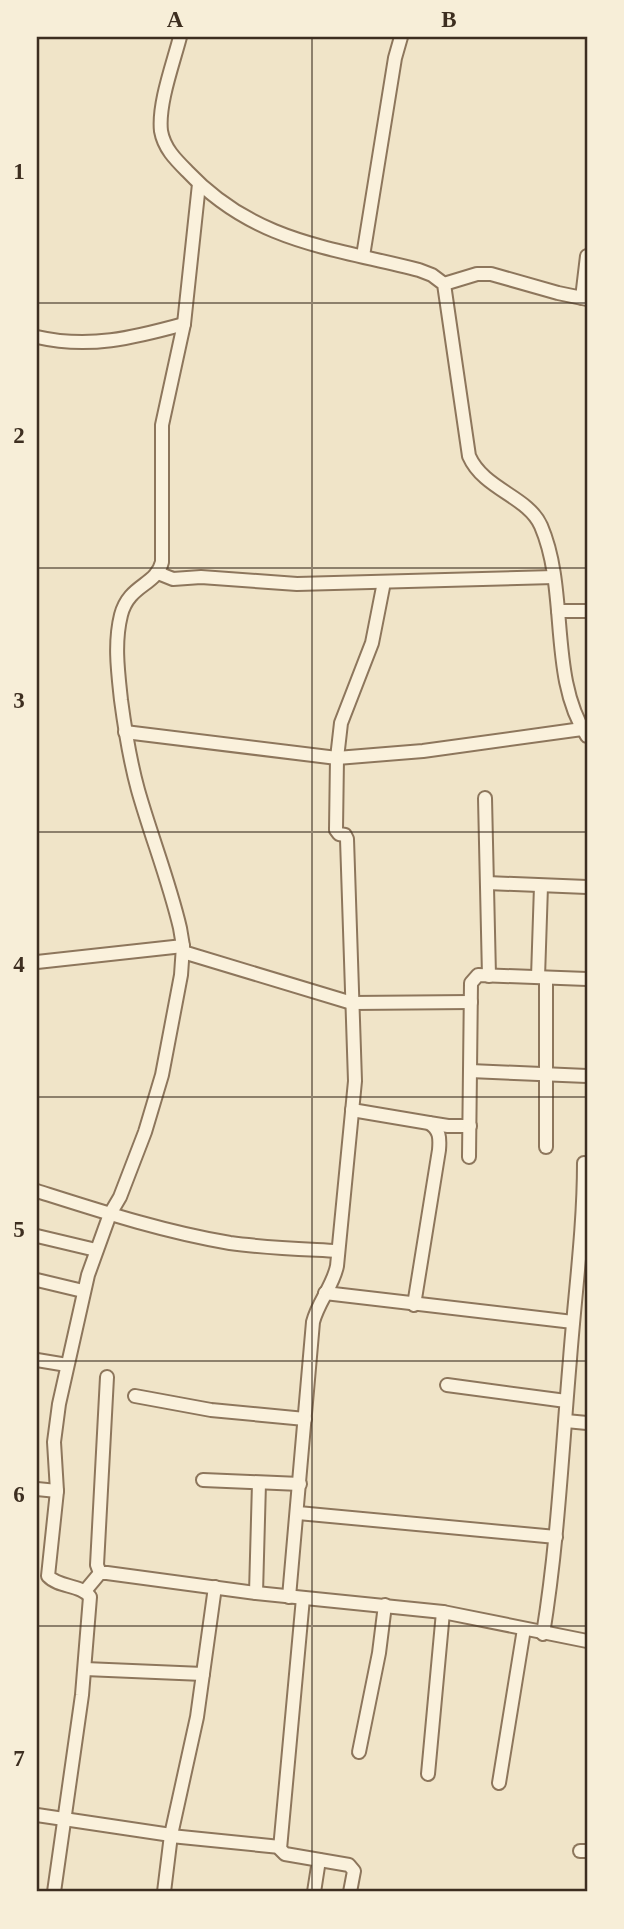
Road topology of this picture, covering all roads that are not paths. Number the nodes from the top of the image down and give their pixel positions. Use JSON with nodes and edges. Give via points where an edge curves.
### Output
{"nodes":[{"id":1,"x":180,"y":37,"type":"edge"},
{"id":2,"x":401,"y":37,"type":"edge"},
{"id":3,"x":199,"y":184,"type":"junction"},
{"id":4,"x":363,"y":256,"type":"junction"},
{"id":5,"x":587,"y":256,"type":"edge"},
{"id":6,"x":444,"y":284,"type":"junction"},
{"id":7,"x":585,"y":298,"type":"edge"},
{"id":8,"x":184,"y":324,"type":"junction"},
{"id":9,"x":37,"y":337,"type":"edge"},
{"id":10,"x":158,"y":573,"type":"junction"},
{"id":11,"x":554,"y":578,"type":"junction"},
{"id":12,"x":384,"y":582,"type":"junction"},
{"id":13,"x":558,"y":611,"type":"junction"},
{"id":14,"x":587,"y":611,"type":"edge"},
{"id":15,"x":125,"y":732,"type":"junction"},
{"id":16,"x":585,"y":732,"type":"edge"},
{"id":17,"x":337,"y":758,"type":"junction"},
{"id":18,"x":485,"y":798,"type":"dead end"},
{"id":19,"x":487,"y":883,"type":"junction"},
{"id":20,"x":541,"y":886,"type":"junction"},
{"id":21,"x":587,"y":887,"type":"edge"},
{"id":22,"x":183,"y":949,"type":"junction"},
{"id":23,"x":37,"y":962,"type":"edge"},
{"id":24,"x":489,"y":976,"type":"junction"},
{"id":25,"x":542,"y":977,"type":"junction"},
{"id":26,"x":587,"y":979,"type":"edge"},
{"id":27,"x":471,"y":1002,"type":"junction"},
{"id":28,"x":352,"y":1003,"type":"junction"},
{"id":29,"x":470,"y":1071,"type":"junction"},
{"id":30,"x":545,"y":1074,"type":"junction"},
{"id":31,"x":587,"y":1076,"type":"edge"},
{"id":32,"x":352,"y":1110,"type":"junction"},
{"id":33,"x":429,"y":1123,"type":"junction"},
{"id":34,"x":470,"y":1126,"type":"junction"},
{"id":35,"x":546,"y":1147,"type":"dead end"},
{"id":36,"x":469,"y":1157,"type":"dead end"},
{"id":37,"x":584,"y":1163,"type":"dead end"},
{"id":38,"x":37,"y":1191,"type":"edge"},
{"id":39,"x":110,"y":1214,"type":"junction"},
{"id":40,"x":37,"y":1236,"type":"edge"},
{"id":41,"x":96,"y":1250,"type":"junction"},
{"id":42,"x":338,"y":1251,"type":"junction"},
{"id":43,"x":37,"y":1280,"type":"edge"},
{"id":44,"x":83,"y":1292,"type":"junction"},
{"id":45,"x":325,"y":1293,"type":"junction"},
{"id":46,"x":414,"y":1305,"type":"junction"},
{"id":47,"x":573,"y":1322,"type":"junction"},
{"id":48,"x":37,"y":1360,"type":"edge"},
{"id":49,"x":67,"y":1366,"type":"junction"},
{"id":50,"x":107,"y":1377,"type":"dead end"},
{"id":51,"x":447,"y":1385,"type":"dead end"},
{"id":52,"x":135,"y":1396,"type":"dead end"},
{"id":53,"x":566,"y":1401,"type":"junction"},
{"id":54,"x":305,"y":1419,"type":"junction"},
{"id":55,"x":566,"y":1420,"type":"junction"},
{"id":56,"x":587,"y":1423,"type":"edge"},
{"id":57,"x":203,"y":1480,"type":"dead end"},
{"id":58,"x":259,"y":1483,"type":"junction"},
{"id":59,"x":300,"y":1484,"type":"junction"},
{"id":60,"x":37,"y":1489,"type":"edge"},
{"id":61,"x":57,"y":1491,"type":"junction"},
{"id":62,"x":298,"y":1513,"type":"junction"},
{"id":63,"x":556,"y":1537,"type":"junction"},
{"id":64,"x":100,"y":1573,"type":"junction"},
{"id":65,"x":43,"y":1580,"type":"edge"},
{"id":66,"x":215,"y":1587,"type":"junction"},
{"id":67,"x":85,"y":1591,"type":"junction"},
{"id":68,"x":256,"y":1594,"type":"junction"},
{"id":69,"x":289,"y":1597,"type":"junction"},
{"id":70,"x":303,"y":1598,"type":"junction"},
{"id":71,"x":385,"y":1605,"type":"junction"},
{"id":72,"x":443,"y":1612,"type":"junction"},
{"id":73,"x":524,"y":1629,"type":"junction"},
{"id":74,"x":543,"y":1634,"type":"junction"},
{"id":75,"x":587,"y":1642,"type":"edge"},
{"id":76,"x":85,"y":1668,"type":"junction"},
{"id":77,"x":203,"y":1674,"type":"junction"},
{"id":78,"x":359,"y":1752,"type":"dead end"},
{"id":79,"x":428,"y":1774,"type":"dead end"},
{"id":80,"x":499,"y":1783,"type":"dead end"},
{"id":81,"x":37,"y":1815,"type":"edge"},
{"id":82,"x":64,"y":1818,"type":"junction"},
{"id":83,"x":171,"y":1836,"type":"junction"},
{"id":84,"x":280,"y":1847,"type":"junction"},
{"id":85,"x":319,"y":1860,"type":"junction"},
{"id":86,"x":354,"y":1891,"type":"edge"},
{"id":87,"x":54,"y":1892,"type":"edge"},
{"id":88,"x":164,"y":1892,"type":"edge"},
{"id":89,"x":314,"y":1892,"type":"edge"}],
"edges":[{"from":1,"to":3,"type":"street","via":[[161,131],[169,153]]},
{"from":2,"to":4,"type":"street"},
{"from":3,"to":4,"type":"street","via":[[261,227],[322,248]]},
{"from":3,"to":8,"type":"street"},
{"from":4,"to":6,"type":"street","via":[[419,270]]},
{"from":5,"to":7,"type":"street"},
{"from":6,"to":7,"type":"street","via":[[485,273]]},
{"from":6,"to":11,"type":"street","via":[[469,456],[478,472],[535,515]]},
{"from":8,"to":9,"type":"street","via":[[90,343]]},
{"from":8,"to":10,"type":"street","via":[[162,425],[162,562]]},
{"from":10,"to":12,"type":"street","via":[[173,579]]},
{"from":10,"to":15,"type":"street","via":[[129,595],[121,614],[117,663]]},
{"from":11,"to":12,"type":"street"},
{"from":11,"to":13,"type":"street"},
{"from":12,"to":17,"type":"street","via":[[376,632],[345,708]]},
{"from":13,"to":14,"type":"street"},
{"from":13,"to":16,"type":"street","via":[[568,685]]},
{"from":15,"to":17,"type":"street"},
{"from":15,"to":22,"type":"street"},
{"from":16,"to":17,"type":"street"},
{"from":17,"to":28,"type":"street","via":[[336,830],[347,839]]},
{"from":18,"to":19,"type":"street"},
{"from":19,"to":20,"type":"street"},
{"from":19,"to":24,"type":"street"},
{"from":20,"to":21,"type":"street"},
{"from":20,"to":25,"type":"street"},
{"from":22,"to":23,"type":"street"},
{"from":22,"to":28,"type":"street"},
{"from":22,"to":39,"type":"street","via":[[179,991],[154,1105]]},
{"from":24,"to":25,"type":"street"},
{"from":24,"to":27,"type":"street","via":[[474,978]]},
{"from":25,"to":26,"type":"street"},
{"from":25,"to":30,"type":"street"},
{"from":27,"to":28,"type":"street"},
{"from":27,"to":29,"type":"street"},
{"from":28,"to":32,"type":"street"},
{"from":29,"to":30,"type":"street"},
{"from":29,"to":34,"type":"street"},
{"from":30,"to":31,"type":"street"},
{"from":30,"to":35,"type":"street"},
{"from":32,"to":33,"type":"street"},
{"from":32,"to":42,"type":"street"},
{"from":33,"to":34,"type":"street"},
{"from":33,"to":46,"type":"street","via":[[439,1134],[439,1150]]},
{"from":34,"to":36,"type":"street"},
{"from":37,"to":47,"type":"street"},
{"from":38,"to":39,"type":"street"},
{"from":39,"to":41,"type":"street"},
{"from":39,"to":42,"type":"street","via":[[196,1237]]},
{"from":40,"to":41,"type":"street"},
{"from":41,"to":44,"type":"street"},
{"from":42,"to":45,"type":"street","via":[[334,1276]]},
{"from":43,"to":44,"type":"street"},
{"from":44,"to":49,"type":"street"},
{"from":45,"to":46,"type":"street"},
{"from":45,"to":54,"type":"street","via":[[313,1322]]},
{"from":46,"to":47,"type":"street"},
{"from":47,"to":53,"type":"street"},
{"from":48,"to":49,"type":"street"},
{"from":49,"to":61,"type":"street","via":[[54,1443]]},
{"from":50,"to":64,"type":"street"},
{"from":51,"to":53,"type":"street"},
{"from":52,"to":54,"type":"street","via":[[211,1410]]},
{"from":53,"to":55,"type":"street"},
{"from":54,"to":59,"type":"street"},
{"from":55,"to":56,"type":"street"},
{"from":55,"to":63,"type":"street"},
{"from":57,"to":58,"type":"street"},
{"from":58,"to":59,"type":"street"},
{"from":58,"to":68,"type":"street"},
{"from":59,"to":62,"type":"street"},
{"from":60,"to":61,"type":"street"},
{"from":61,"to":65,"type":"street"},
{"from":62,"to":63,"type":"street"},
{"from":62,"to":69,"type":"street"},
{"from":63,"to":74,"type":"street"},
{"from":64,"to":66,"type":"street"},
{"from":64,"to":67,"type":"street"},
{"from":65,"to":67,"type":"street"},
{"from":66,"to":68,"type":"street"},
{"from":66,"to":77,"type":"street"},
{"from":67,"to":76,"type":"street","via":[[90,1597]]},
{"from":68,"to":69,"type":"street"},
{"from":69,"to":70,"type":"street"},
{"from":70,"to":71,"type":"street"},
{"from":70,"to":84,"type":"street"},
{"from":71,"to":72,"type":"street"},
{"from":71,"to":78,"type":"street"},
{"from":72,"to":73,"type":"street"},
{"from":72,"to":79,"type":"street"},
{"from":73,"to":74,"type":"street"},
{"from":73,"to":80,"type":"street"},
{"from":74,"to":75,"type":"street"},
{"from":76,"to":77,"type":"street"},
{"from":76,"to":82,"type":"street"},
{"from":77,"to":83,"type":"street"},
{"from":81,"to":82,"type":"street"},
{"from":82,"to":83,"type":"street"},
{"from":82,"to":87,"type":"street"},
{"from":83,"to":84,"type":"street"},
{"from":83,"to":88,"type":"street"},
{"from":84,"to":85,"type":"street","via":[[285,1854]]},
{"from":85,"to":86,"type":"street","via":[[353,1867]]},
{"from":85,"to":89,"type":"street"}]}
